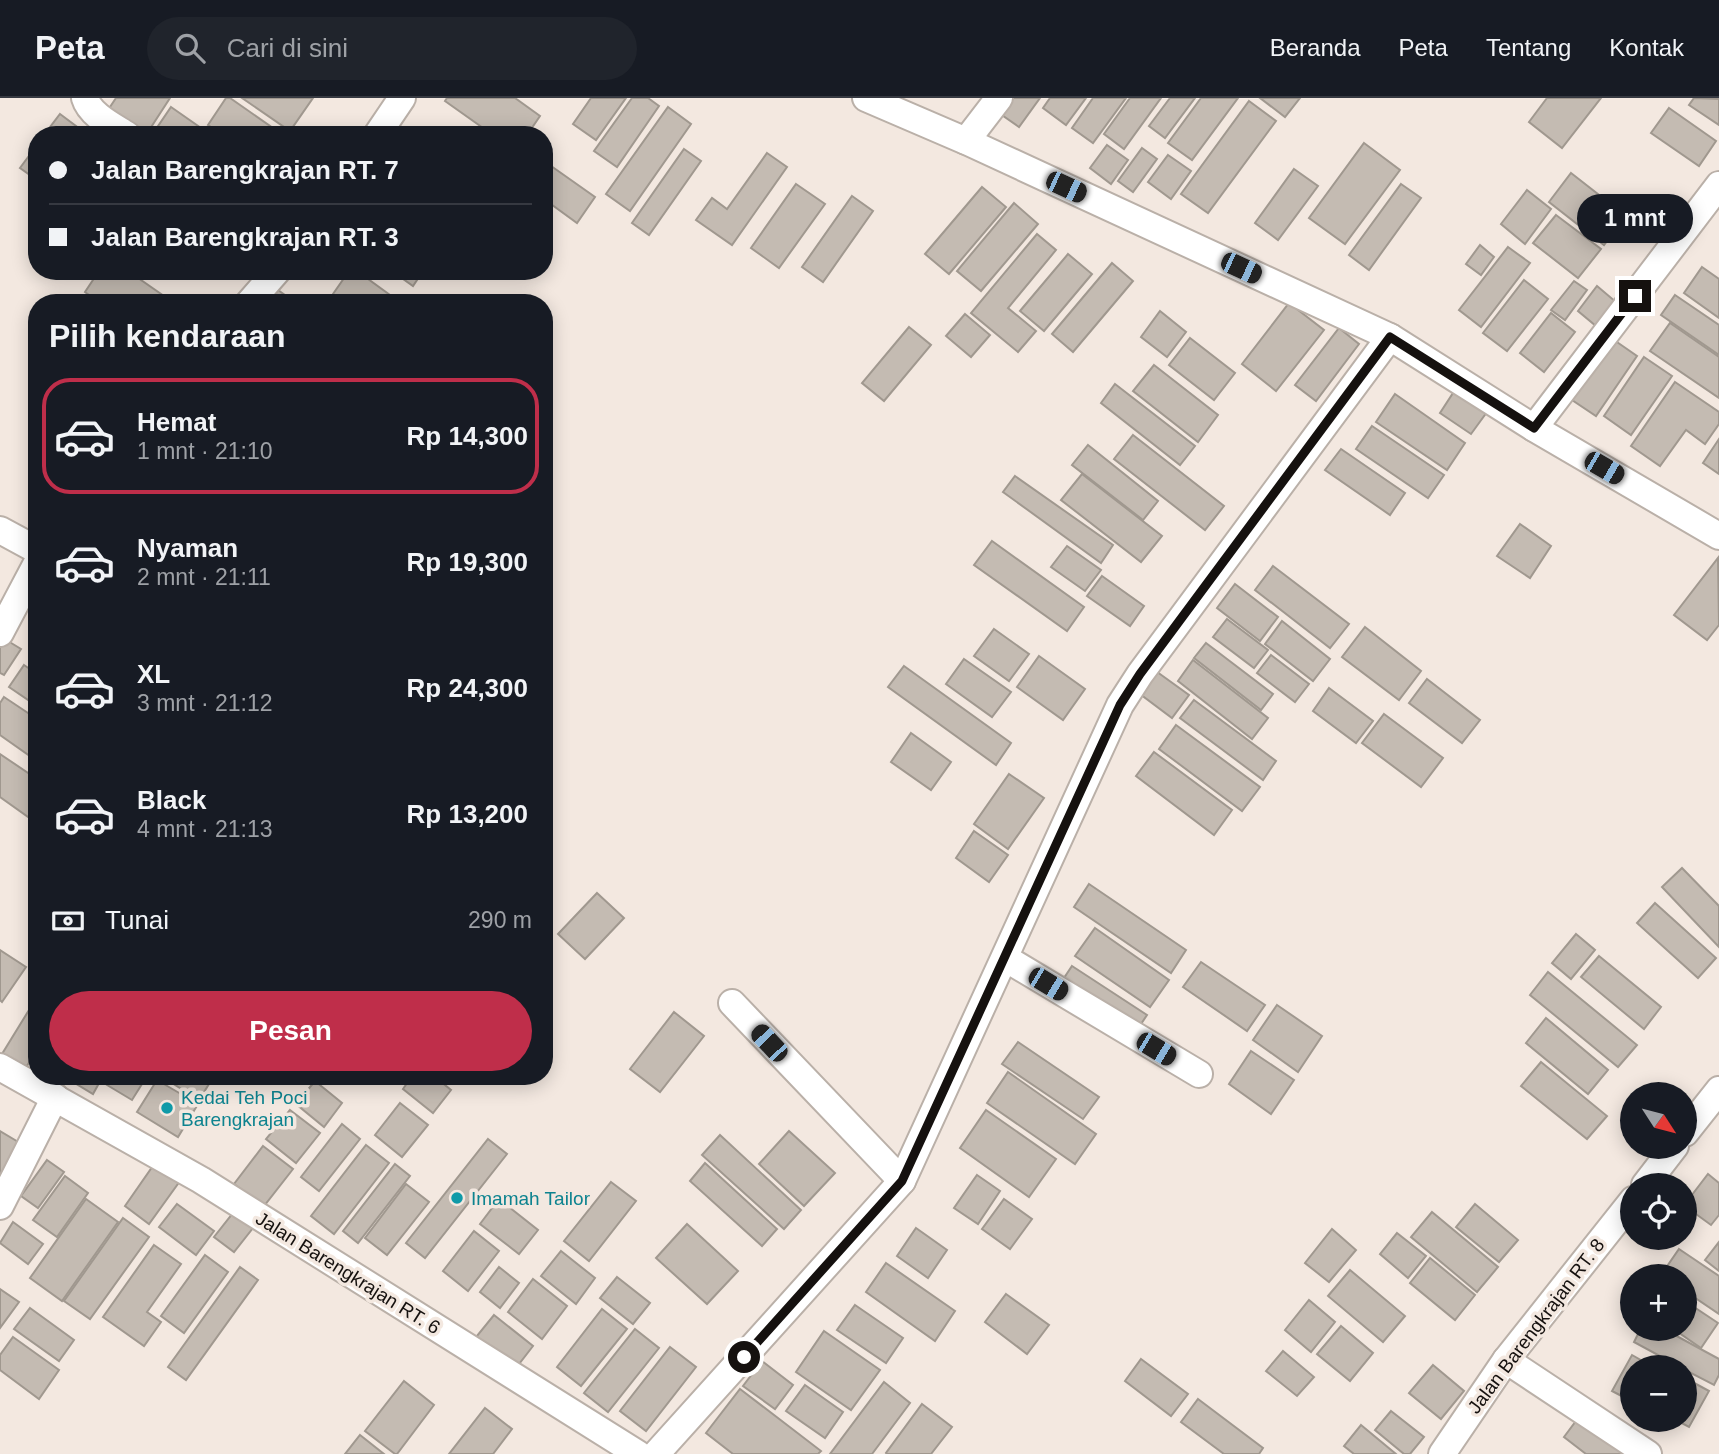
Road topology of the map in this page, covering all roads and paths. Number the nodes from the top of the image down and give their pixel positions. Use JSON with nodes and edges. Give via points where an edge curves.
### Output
{"nodes":[{"id":1,"x":85,"y":98,"type":"edge"},
{"id":2,"x":402,"y":98,"type":"edge"},
{"id":3,"x":866,"y":98,"type":"edge"},
{"id":4,"x":999,"y":98,"type":"edge"},
{"id":5,"x":113,"y":126,"type":"edge"},
{"id":6,"x":383,"y":126,"type":"edge"},
{"id":7,"x":966,"y":141,"type":"junction"},
{"id":8,"x":1719,"y":185,"type":"edge"},
{"id":9,"x":269,"y":280,"type":"edge"},
{"id":10,"x":257,"y":294,"type":"edge"},
{"id":11,"x":1390,"y":337,"type":"junction"},
{"id":12,"x":1534,"y":428,"type":"junction"},
{"id":13,"x":0,"y":530,"type":"edge"},
{"id":14,"x":1719,"y":536,"type":"edge"},
{"id":15,"x":28,"y":545,"type":"edge"},
{"id":16,"x":28,"y":580,"type":"edge"},
{"id":17,"x":0,"y":633,"type":"edge"},
{"id":18,"x":1004,"y":958,"type":"junction"},
{"id":19,"x":732,"y":1003,"type":"dead end"},
{"id":20,"x":0,"y":1067,"type":"edge"},
{"id":21,"x":1199,"y":1074,"type":"dead end"},
{"id":22,"x":28,"y":1082,"type":"edge"},
{"id":23,"x":33,"y":1085,"type":"edge"},
{"id":24,"x":1719,"y":1090,"type":"edge"},
{"id":25,"x":55,"y":1097,"type":"junction"},
{"id":26,"x":1698,"y":1117,"type":"edge"},
{"id":27,"x":1665,"y":1159,"type":"edge"},
{"id":28,"x":1654,"y":1173,"type":"edge"},
{"id":29,"x":902,"y":1181,"type":"junction"},
{"id":30,"x":0,"y":1206,"type":"edge"},
{"id":31,"x":1620,"y":1216,"type":"edge"},
{"id":32,"x":1506,"y":1360,"type":"junction"},
{"id":33,"x":638,"y":1454,"type":"edge"},
{"id":34,"x":656,"y":1454,"type":"edge"},
{"id":35,"x":1443,"y":1454,"type":"edge"},
{"id":36,"x":1648,"y":1454,"type":"edge"}],
"edges":[{"from":1,"to":5,"type":"street","via":[[88,106]]},
{"from":2,"to":6,"type":"street"},
{"from":3,"to":7,"type":"street"},
{"from":4,"to":7,"type":"street"},
{"from":7,"to":11,"type":"street"},
{"from":8,"to":12,"type":"street"},
{"from":9,"to":10,"type":"street"},
{"from":11,"to":12,"type":"street"},
{"from":11,"to":18,"type":"street","via":[[1120,705]]},
{"from":12,"to":14,"type":"street"},
{"from":13,"to":15,"type":"street"},
{"from":16,"to":17,"type":"street"},
{"from":18,"to":21,"type":"street"},
{"from":18,"to":29,"type":"street"},
{"from":19,"to":29,"type":"street"},
{"from":20,"to":22,"type":"street","name":"Jalan Barengkrajan RT. 6"},
{"from":23,"to":25,"type":"street","name":"Jalan Barengkrajan RT. 6"},
{"from":24,"to":26,"type":"street"},
{"from":25,"to":30,"type":"street"},
{"from":25,"to":33,"type":"street","name":"Jalan Barengkrajan RT. 6","via":[[201,1180]]},
{"from":27,"to":28,"type":"street"},
{"from":29,"to":34,"type":"street"},
{"from":31,"to":32,"type":"street","name":"Jalan Barengkrajan RT. 8"},
{"from":32,"to":35,"type":"street","name":"Jalan Barengkrajan RT. 8"},
{"from":32,"to":36,"type":"street"}]}
